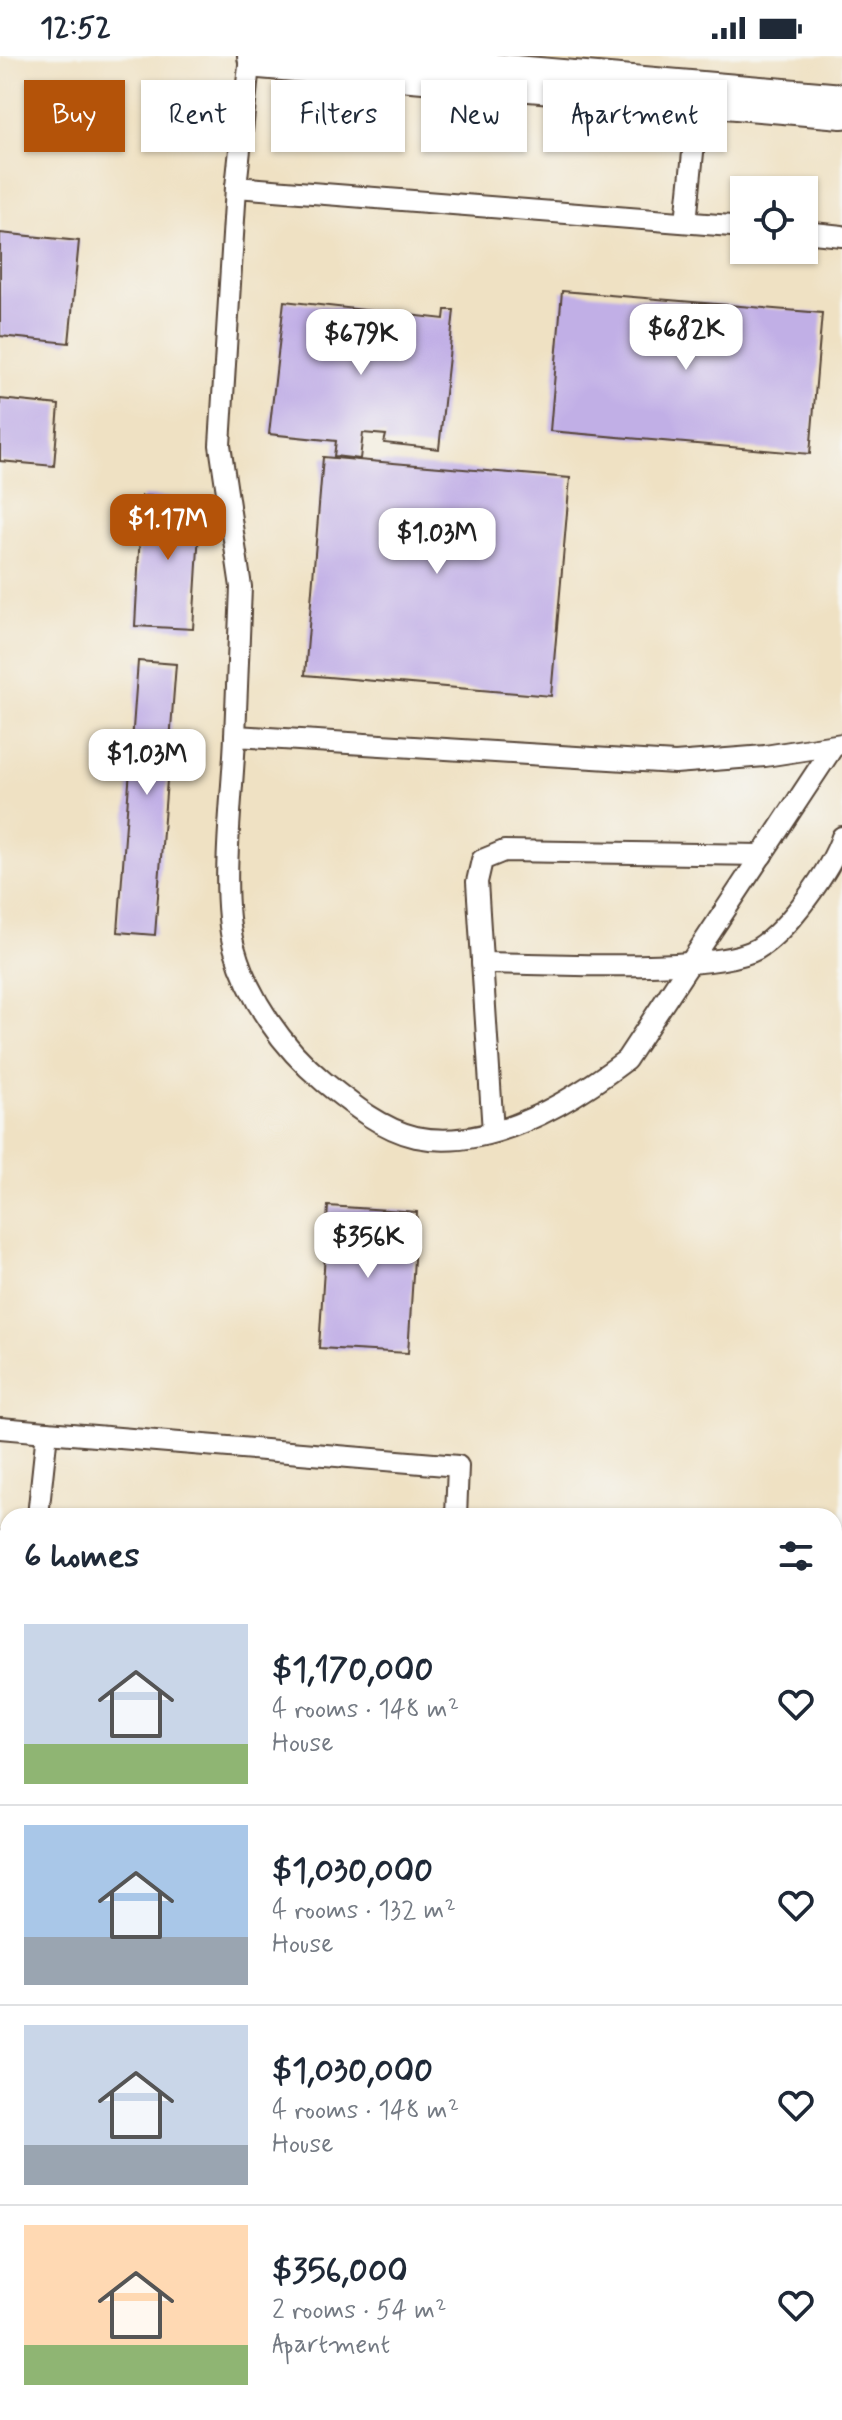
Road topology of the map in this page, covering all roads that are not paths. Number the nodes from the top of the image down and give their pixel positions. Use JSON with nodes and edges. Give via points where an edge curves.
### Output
{"nodes":[{"id":1,"x":250,"y":56,"type":"edge"},
{"id":2,"x":260,"y":56,"type":"edge"},
{"id":3,"x":545,"y":80,"type":"edge"},
{"id":4,"x":727,"y":96,"type":"edge"},
{"id":5,"x":842,"y":106,"type":"edge"},
{"id":6,"x":693,"y":152,"type":"edge"},
{"id":7,"x":236,"y":187,"type":"junction"},
{"id":8,"x":686,"y":222,"type":"junction"},
{"id":9,"x":730,"y":226,"type":"edge"},
{"id":10,"x":818,"y":233,"type":"edge"},
{"id":11,"x":842,"y":236,"type":"edge"},
{"id":12,"x":235,"y":736,"type":"junction"},
{"id":13,"x":838,"y":746,"type":"edge"},
{"id":14,"x":842,"y":837,"type":"edge"},
{"id":15,"x":762,"y":855,"type":"junction"},
{"id":16,"x":482,"y":963,"type":"junction"},
{"id":17,"x":692,"y":963,"type":"junction"},
{"id":18,"x":493,"y":1132,"type":"junction"},
{"id":19,"x":0,"y":1428,"type":"edge"},
{"id":20,"x":47,"y":1432,"type":"junction"},
{"id":21,"x":39,"y":1508,"type":"edge"},
{"id":22,"x":456,"y":1508,"type":"edge"}],
"edges":[{"from":1,"to":7,"type":"lane"},
{"from":2,"to":3,"type":"street"},
{"from":4,"to":5,"type":"street"},
{"from":6,"to":8,"type":"lane"},
{"from":7,"to":8,"type":"lane"},
{"from":7,"to":12,"type":"lane","via":[[220,445],[241,587]]},
{"from":8,"to":9,"type":"lane"},
{"from":10,"to":11,"type":"lane"},
{"from":12,"to":13,"type":"lane","via":[[675,763]]},
{"from":12,"to":18,"type":"lane","via":[[228,896],[233,945],[267,1017],[302,1063],[373,1119],[416,1137]]},
{"from":13,"to":15,"type":"lane"},
{"from":14,"to":17,"type":"lane","via":[[810,896],[759,948],[734,958]]},
{"from":15,"to":16,"type":"lane","via":[[504,851],[482,860],[477,882]]},
{"from":15,"to":17,"type":"lane"},
{"from":16,"to":17,"type":"lane"},
{"from":16,"to":18,"type":"lane"},
{"from":17,"to":18,"type":"lane","via":[[626,1060],[585,1092]]},
{"from":19,"to":20,"type":"lane"},
{"from":20,"to":21,"type":"lane"},
{"from":20,"to":22,"type":"lane","via":[[458,1466]]}]}
